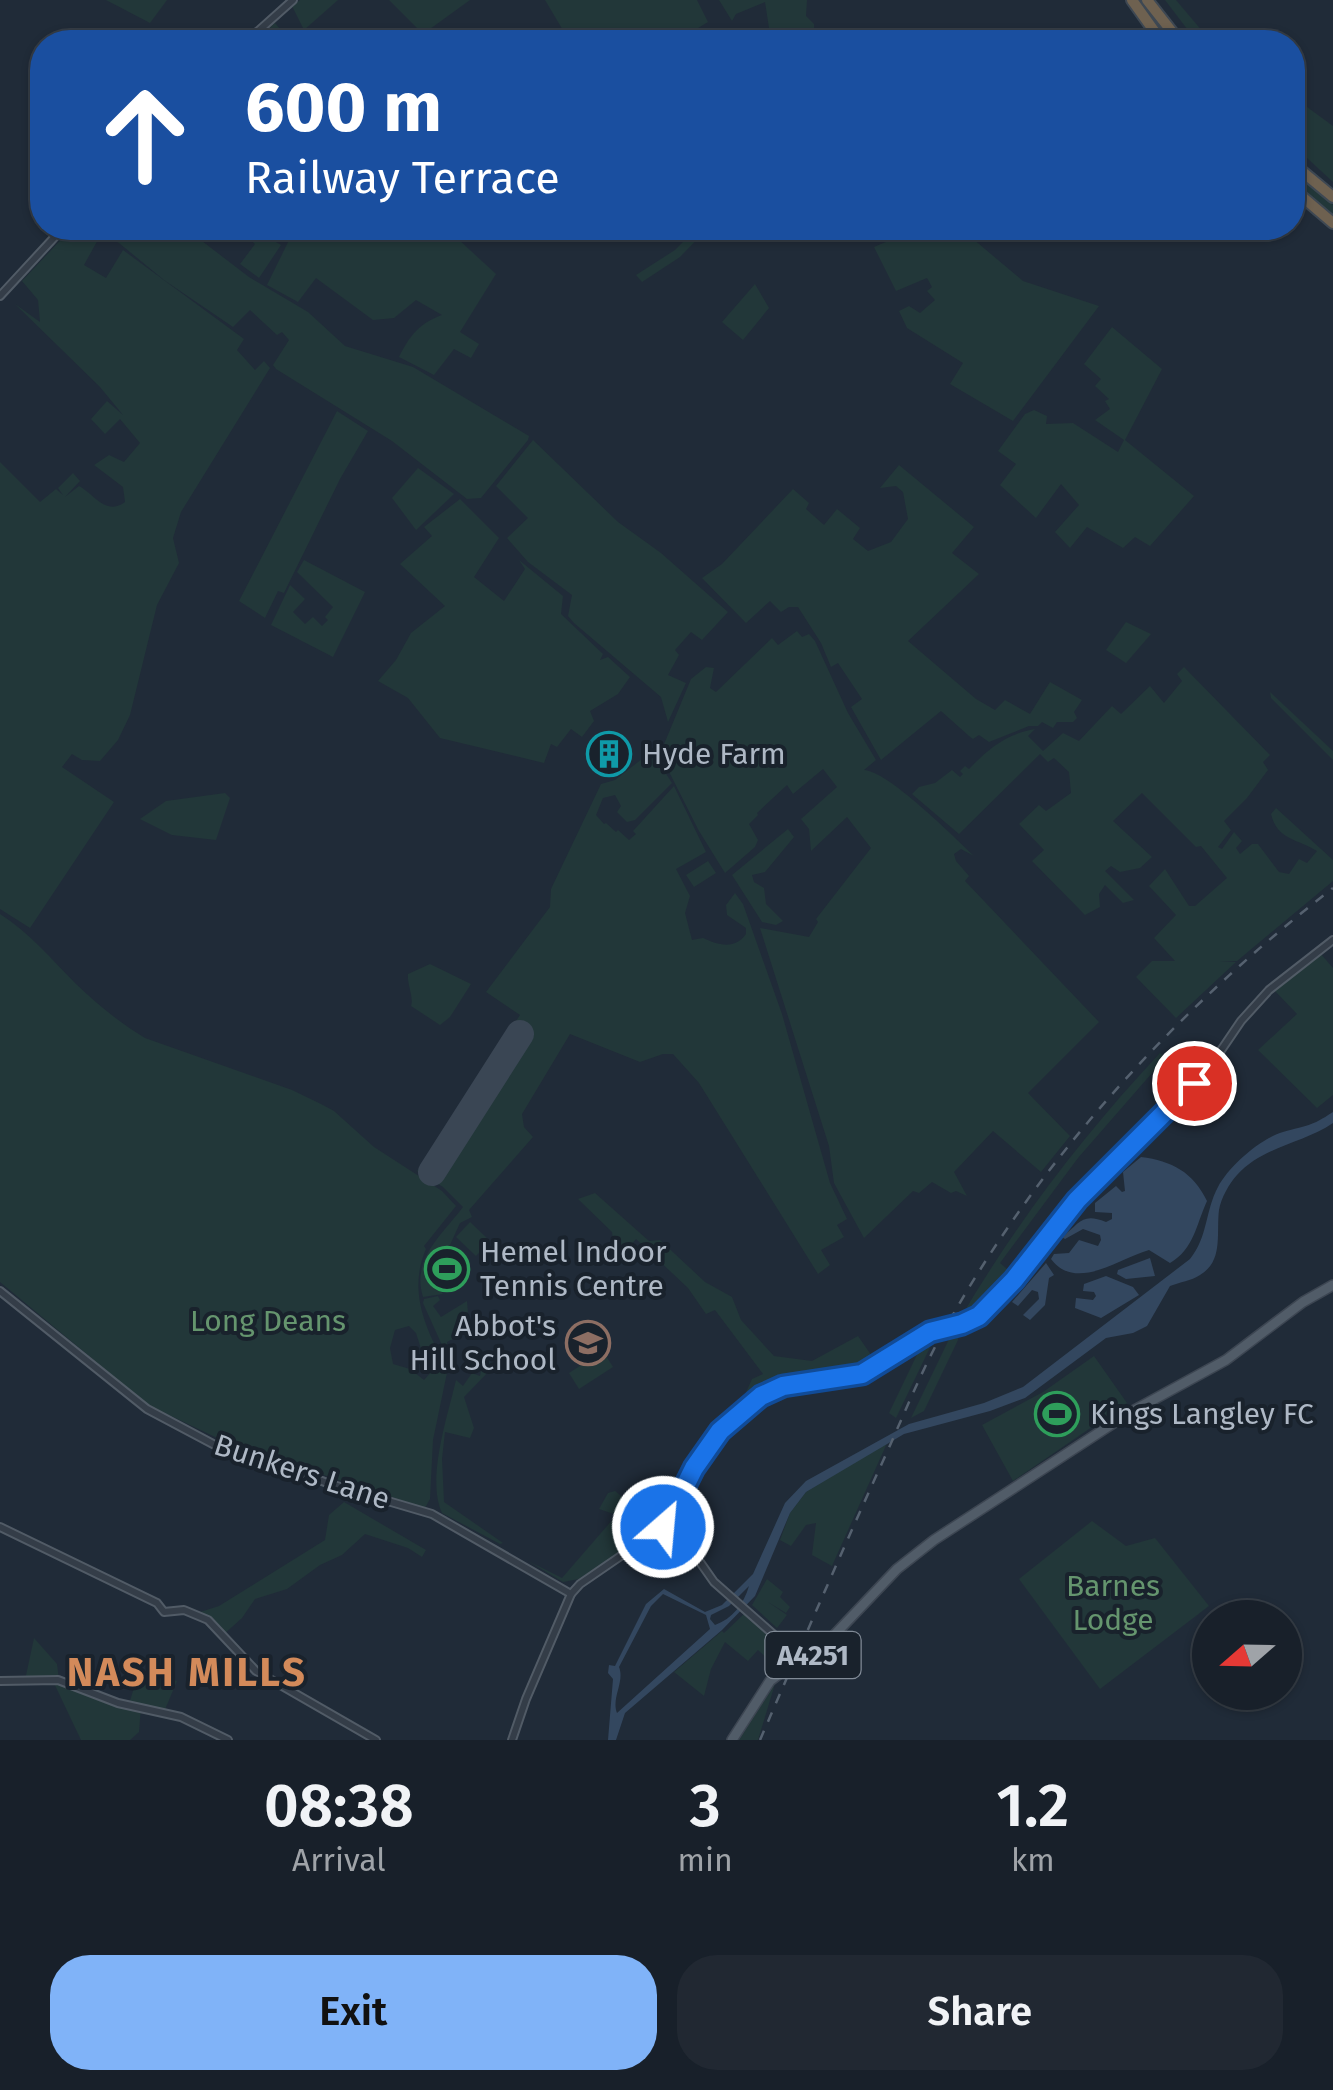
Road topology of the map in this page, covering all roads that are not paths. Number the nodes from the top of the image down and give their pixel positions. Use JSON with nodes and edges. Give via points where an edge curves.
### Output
{"nodes":[{"id":1,"x":293,"y":0,"type":"edge"},
{"id":2,"x":1132,"y":0,"type":"edge"},
{"id":3,"x":1147,"y":0,"type":"edge"},
{"id":4,"x":259,"y":30,"type":"edge"},
{"id":5,"x":1153,"y":30,"type":"edge"},
{"id":6,"x":1171,"y":30,"type":"edge"},
{"id":7,"x":1305,"y":174,"type":"edge"},
{"id":8,"x":1333,"y":197,"type":"edge"},
{"id":9,"x":1305,"y":199,"type":"edge"},
{"id":10,"x":1333,"y":223,"type":"edge"},
{"id":11,"x":52,"y":240,"type":"edge"},
{"id":12,"x":0,"y":296,"type":"edge"},
{"id":13,"x":1333,"y":940,"type":"edge"},
{"id":14,"x":1333,"y":1286,"type":"edge"},
{"id":15,"x":0,"y":1291,"type":"edge"},
{"id":16,"x":670,"y":1516,"type":"junction"},
{"id":17,"x":0,"y":1526,"type":"edge"},
{"id":18,"x":674,"y":1526,"type":"junction"},
{"id":19,"x":663,"y":1527,"type":"junction"},
{"id":20,"x":571,"y":1594,"type":"junction"},
{"id":21,"x":791,"y":1665,"type":"junction"},
{"id":22,"x":0,"y":1681,"type":"edge"},
{"id":23,"x":228,"y":1740,"type":"edge"},
{"id":24,"x":376,"y":1740,"type":"edge"},
{"id":25,"x":512,"y":1740,"type":"edge"},
{"id":26,"x":732,"y":1740,"type":"edge"}],
"edges":[{"from":1,"to":4,"type":"street"},
{"from":2,"to":5,"type":"highway"},
{"from":3,"to":6,"type":"highway"},
{"from":7,"to":8,"type":"highway"},
{"from":9,"to":10,"type":"highway"},
{"from":11,"to":12,"type":"street"},
{"from":13,"to":16,"type":"street","via":[[1269,990],[1194,1083],[1077,1200],[994,1302],[972,1321],[930,1332],[862,1374],[783,1386],[751,1402],[720,1431]]},
{"from":14,"to":21,"type":"main road","number":"A4251","via":[[934,1540],[820,1650]]},
{"from":15,"to":20,"type":"street","name":"Bunkers Lane","via":[[147,1409],[228,1452],[432,1514]]},
{"from":16,"to":18,"type":"street"},
{"from":16,"to":19,"type":"street","via":[[662,1519]]},
{"from":17,"to":24,"type":"street","via":[[158,1603],[164,1612],[200,1616],[263,1675]]},
{"from":18,"to":19,"type":"street"},
{"from":18,"to":21,"type":"street","via":[[714,1582],[773,1634]]},
{"from":19,"to":20,"type":"street"},
{"from":20,"to":25,"type":"street"},
{"from":21,"to":26,"type":"main road","number":"A4251","via":[[770,1680]]},
{"from":22,"to":23,"type":"street","via":[[58,1680],[181,1717]]}]}
